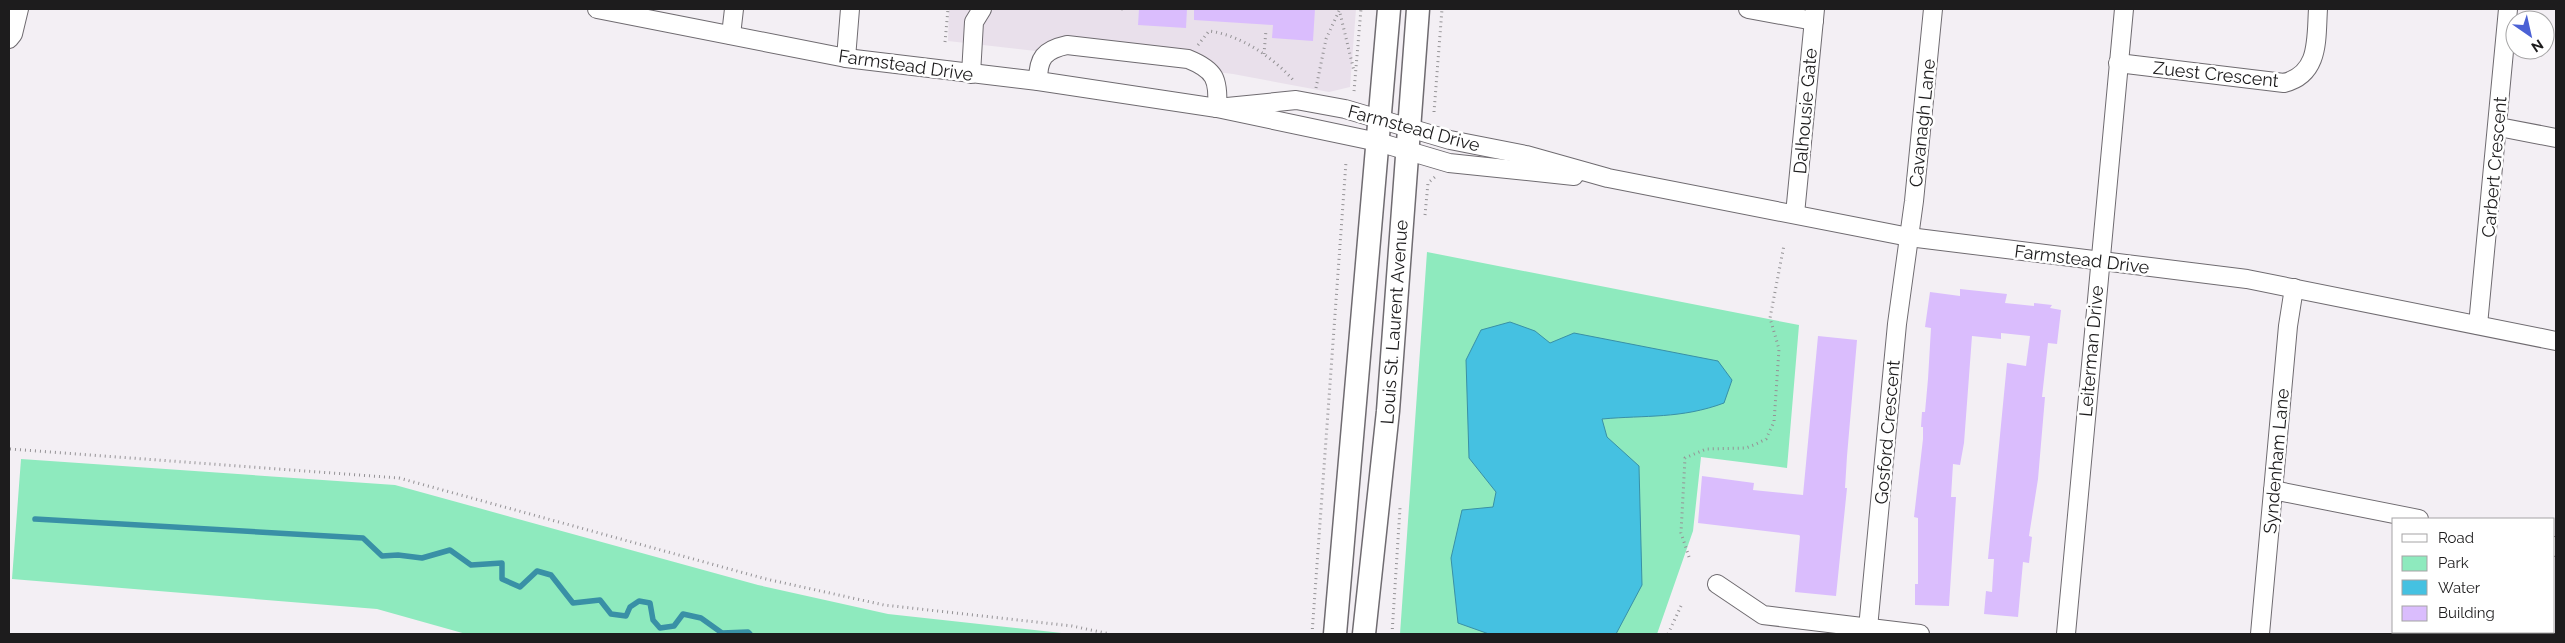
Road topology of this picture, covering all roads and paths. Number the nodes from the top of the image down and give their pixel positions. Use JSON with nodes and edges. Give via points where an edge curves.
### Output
{"nodes":[{"id":1,"x":19,"y":9,"type":"edge"},
{"id":2,"x":597,"y":9,"type":"edge"},
{"id":3,"x":734,"y":9,"type":"edge"},
{"id":4,"x":850,"y":9,"type":"edge"},
{"id":5,"x":948,"y":9,"type":"edge"},
{"id":6,"x":982,"y":9,"type":"edge"},
{"id":7,"x":1361,"y":9,"type":"edge"},
{"id":8,"x":1389,"y":9,"type":"edge"},
{"id":9,"x":1418,"y":9,"type":"edge"},
{"id":10,"x":1442,"y":9,"type":"edge"},
{"id":11,"x":1748,"y":9,"type":"edge"},
{"id":12,"x":1933,"y":9,"type":"edge"},
{"id":13,"x":2124,"y":9,"type":"edge"},
{"id":14,"x":2318,"y":9,"type":"edge"},
{"id":15,"x":2508,"y":9,"type":"edge"},
{"id":16,"x":1339,"y":10,"type":"edge"},
{"id":17,"x":1814,"y":15,"type":"edge"},
{"id":18,"x":1266,"y":30,"type":"dead end"},
{"id":19,"x":731,"y":35,"type":"junction"},
{"id":20,"x":9,"y":39,"type":"edge"},
{"id":21,"x":945,"y":42,"type":"dead end"},
{"id":22,"x":1264,"y":55,"type":"junction"},
{"id":23,"x":846,"y":58,"type":"junction"},
{"id":24,"x":1188,"y":59,"type":"junction"},
{"id":25,"x":2118,"y":62,"type":"junction"},
{"id":26,"x":971,"y":74,"type":"junction"},
{"id":27,"x":1355,"y":74,"type":"junction"},
{"id":28,"x":1038,"y":81,"type":"junction"},
{"id":29,"x":1354,"y":91,"type":"dead end"},
{"id":30,"x":1314,"y":103,"type":"junction"},
{"id":31,"x":1217,"y":108,"type":"junction"},
{"id":32,"x":1434,"y":112,"type":"dead end"},
{"id":33,"x":1380,"y":120,"type":"junction"},
{"id":34,"x":2499,"y":127,"type":"junction"},
{"id":35,"x":1408,"y":128,"type":"junction"},
{"id":36,"x":2556,"y":138,"type":"edge"},
{"id":37,"x":1378,"y":142,"type":"junction"},
{"id":38,"x":1406,"y":150,"type":"junction"},
{"id":39,"x":1346,"y":162,"type":"dead end"},
{"id":40,"x":1608,"y":178,"type":"junction"},
{"id":41,"x":1795,"y":214,"type":"junction"},
{"id":42,"x":1909,"y":238,"type":"junction"},
{"id":43,"x":1784,"y":245,"type":"dead end"},
{"id":44,"x":2099,"y":261,"type":"junction"},
{"id":45,"x":2294,"y":288,"type":"junction"},
{"id":46,"x":2478,"y":324,"type":"junction"},
{"id":47,"x":2556,"y":341,"type":"edge"},
{"id":48,"x":10,"y":449,"type":"edge"},
{"id":49,"x":2273,"y":490,"type":"junction"},
{"id":50,"x":2414,"y":518,"type":"edge"},
{"id":51,"x":1689,"y":557,"type":"dead end"},
{"id":52,"x":1717,"y":584,"type":"dead end"},
{"id":53,"x":1681,"y":606,"type":"dead end"},
{"id":54,"x":1868,"y":628,"type":"junction"},
{"id":55,"x":1110,"y":634,"type":"edge"},
{"id":56,"x":1312,"y":634,"type":"edge"},
{"id":57,"x":1335,"y":634,"type":"edge"},
{"id":58,"x":1364,"y":634,"type":"edge"},
{"id":59,"x":1668,"y":634,"type":"edge"},
{"id":60,"x":1920,"y":634,"type":"edge"},
{"id":61,"x":2066,"y":634,"type":"edge"},
{"id":62,"x":2260,"y":634,"type":"edge"}],
"edges":[{"from":1,"to":20,"type":"street"},
{"from":2,"to":19,"type":"street","name":"Farmstead Drive"},
{"from":3,"to":19,"type":"street"},
{"from":4,"to":23,"type":"street"},
{"from":5,"to":21,"type":"path"},
{"from":6,"to":26,"type":"street","via":[[974,22]]},
{"from":7,"to":27,"type":"path"},
{"from":8,"to":33,"type":"main road","name":"Louis St. Laurent Avenue"},
{"from":9,"to":35,"type":"main road","name":"Louis St. Laurent Avenue"},
{"from":10,"to":32,"type":"path"},
{"from":11,"to":17,"type":"street"},
{"from":12,"to":42,"type":"street","name":"Cavanagh Lane"},
{"from":13,"to":25,"type":"street","name":"Leiterman Drive"},
{"from":14,"to":25,"type":"street","name":"Zuest Crescent","via":[[2311,63],[2303,75],[2284,83]]},
{"from":15,"to":34,"type":"street","name":"Carbert Crescent"},
{"from":16,"to":27,"type":"path"},
{"from":16,"to":30,"type":"path","via":[[1326,40]]},
{"from":17,"to":41,"type":"street","name":"Dalhousie Gate"},
{"from":18,"to":22,"type":"path"},
{"from":19,"to":23,"type":"street","name":"Farmstead Drive"},
{"from":22,"to":24,"type":"path","via":[[1223,33],[1209,31]]},
{"from":22,"to":30,"type":"path","via":[[1282,68]]},
{"from":23,"to":26,"type":"street","name":"Farmstead Drive"},
{"from":24,"to":28,"type":"street","via":[[1067,45],[1044,56],[1038,66]]},
{"from":24,"to":31,"type":"street","via":[[1204,66],[1216,80],[1219,88]]},
{"from":25,"to":44,"type":"street","name":"Leiterman Drive"},
{"from":26,"to":28,"type":"street","name":"Farmstead Drive"},
{"from":27,"to":29,"type":"path"},
{"from":28,"to":31,"type":"street","name":"Farmstead Drive"},
{"from":30,"to":31,"type":"street","name":"Farmstead Drive","via":[[1296,100]]},
{"from":30,"to":33,"type":"street","name":"Farmstead Drive"},
{"from":31,"to":37,"type":"street","name":"Farmstead Drive"},
{"from":33,"to":35,"type":"street","name":"Farmstead Drive"},
{"from":33,"to":37,"type":"main road","name":"Louis St. Laurent Avenue"},
{"from":34,"to":36,"type":"street"},
{"from":34,"to":46,"type":"street","name":"Carbert Crescent"},
{"from":35,"to":38,"type":"main road","name":"Louis St. Laurent Avenue"},
{"from":35,"to":40,"type":"street","name":"Farmstead Drive"},
{"from":37,"to":38,"type":"street","name":"Farmstead Drive"},
{"from":37,"to":57,"type":"main road","name":"Louis St. Laurent Avenue"},
{"from":38,"to":40,"type":"street","name":"Farmstead Drive","via":[[1449,163]]},
{"from":38,"to":58,"type":"main road","name":"Louis St. Laurent Avenue","via":[[1388,411]]},
{"from":39,"to":56,"type":"path"},
{"from":40,"to":41,"type":"street","name":"Farmstead Drive"},
{"from":41,"to":42,"type":"street","name":"Farmstead Drive"},
{"from":42,"to":44,"type":"street","name":"Farmstead Drive"},
{"from":42,"to":54,"type":"street","name":"Gosford Crescent","via":[[1897,324]]},
{"from":43,"to":51,"type":"path","via":[[1770,318],[1779,349],[1774,422],[1766,439],[1756,444],[1746,448],[1706,449],[1685,458],[1682,533]]},
{"from":44,"to":45,"type":"street","name":"Farmstead Drive"},
{"from":44,"to":61,"type":"street","name":"Leiterman Drive"},
{"from":45,"to":46,"type":"street","name":"Farmstead Drive"},
{"from":45,"to":49,"type":"street","name":"Syndenham Lane"},
{"from":46,"to":47,"type":"street","name":"Farmstead Drive"},
{"from":48,"to":55,"type":"path","via":[[399,478],[766,579],[866,601],[1072,626]]},
{"from":49,"to":50,"type":"street"},
{"from":49,"to":62,"type":"street","name":"Syndenham Lane"},
{"from":52,"to":54,"type":"street","via":[[1763,615]]},
{"from":53,"to":59,"type":"path"},
{"from":54,"to":60,"type":"street"}]}
